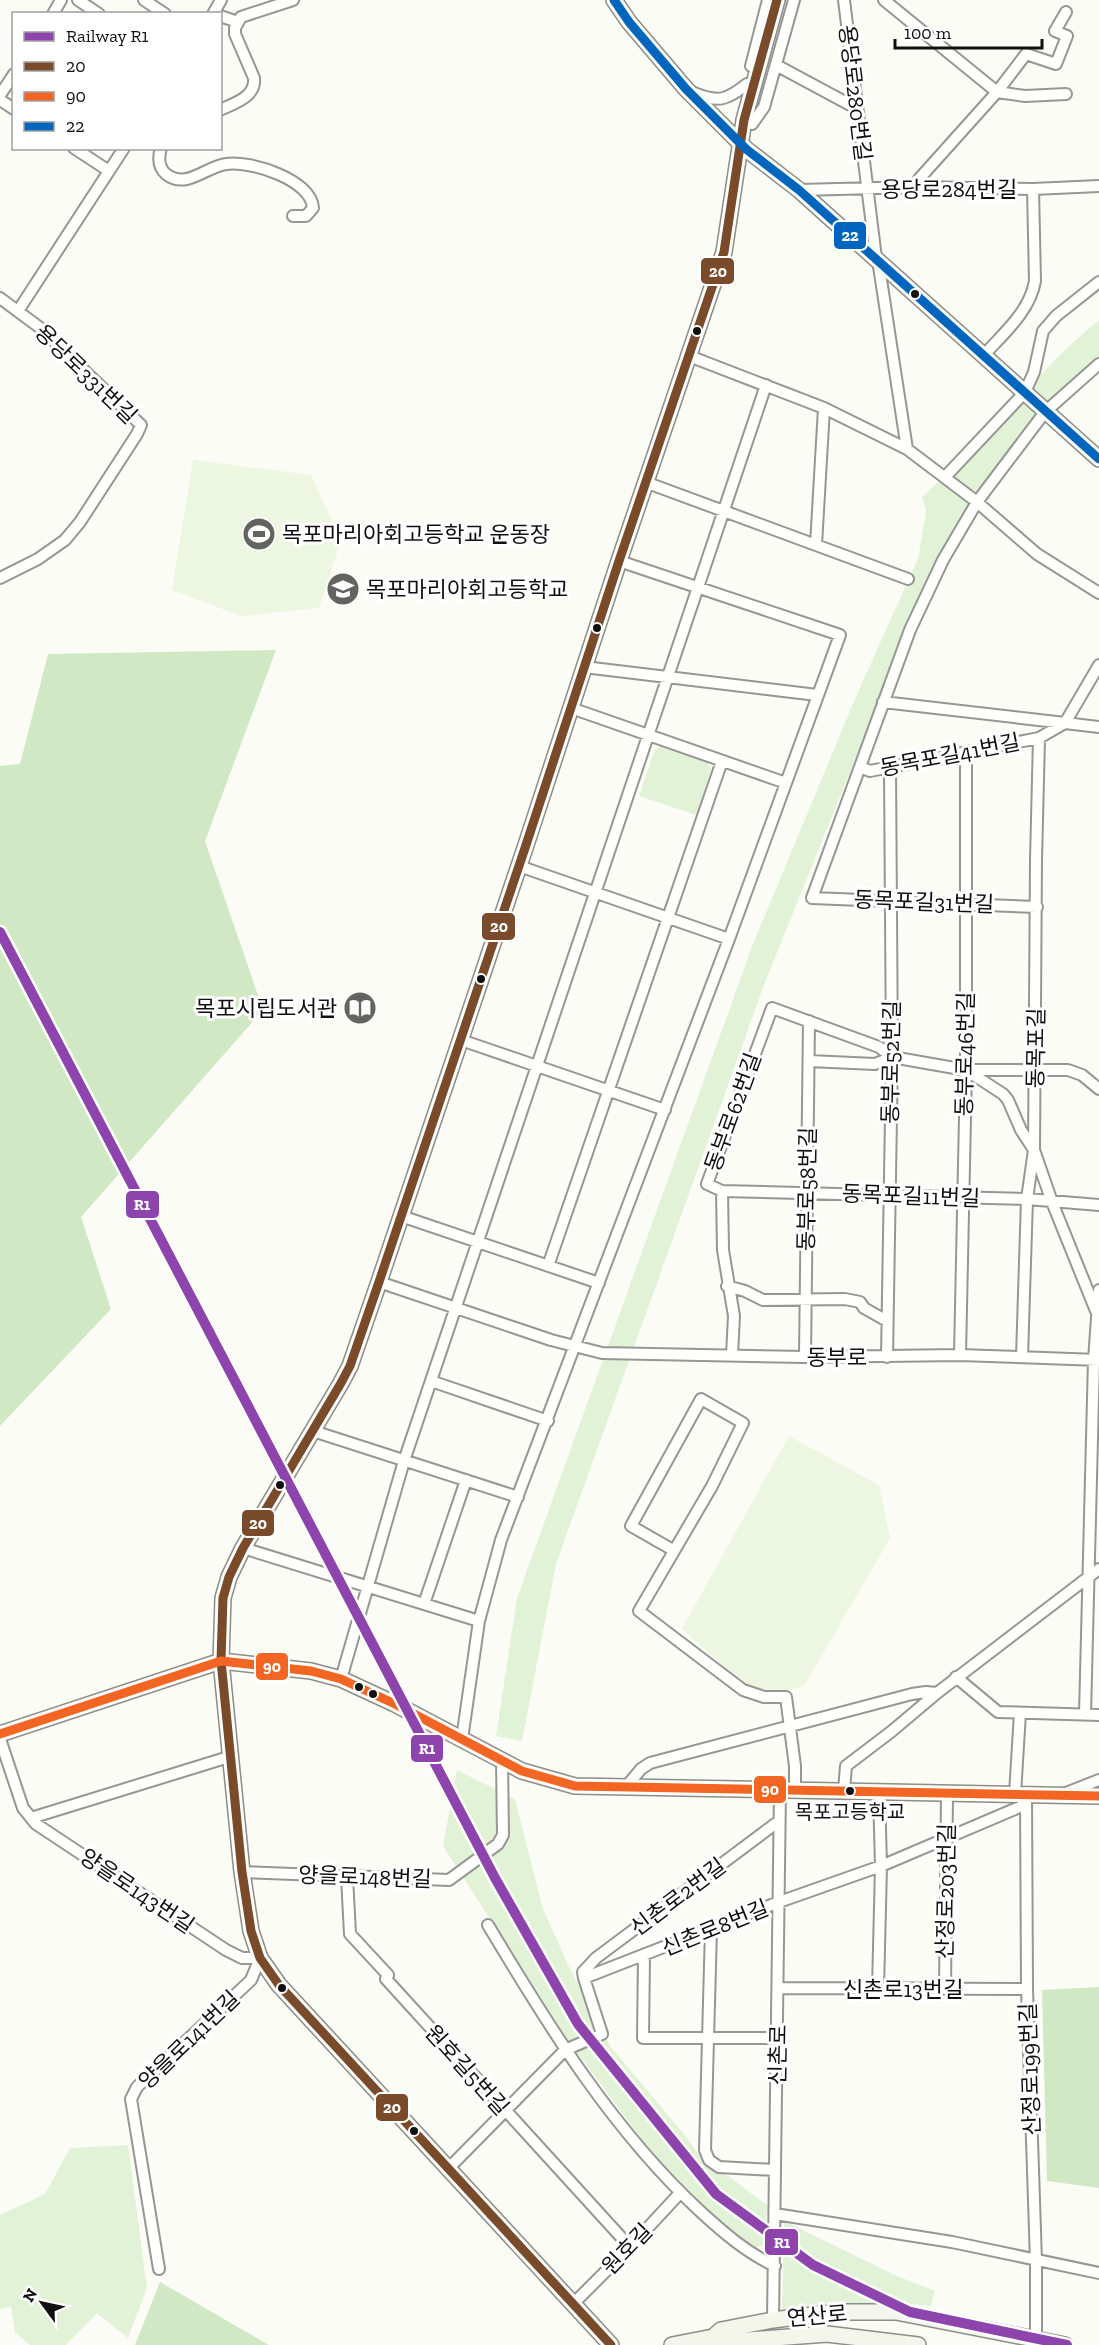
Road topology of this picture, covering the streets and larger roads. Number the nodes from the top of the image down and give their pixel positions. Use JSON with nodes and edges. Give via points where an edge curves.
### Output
{"nodes":[{"id":1,"x":78,"y":0,"type":"edge"},
{"id":2,"x":144,"y":0,"type":"edge"},
{"id":3,"x":293,"y":0,"type":"edge"},
{"id":4,"x":614,"y":0,"type":"edge"},
{"id":5,"x":768,"y":0,"type":"edge"},
{"id":6,"x":777,"y":0,"type":"edge"},
{"id":7,"x":785,"y":0,"type":"edge"},
{"id":8,"x":794,"y":0,"type":"edge"},
{"id":9,"x":844,"y":0,"type":"edge"},
{"id":10,"x":884,"y":0,"type":"edge"},
{"id":11,"x":96,"y":12,"type":"edge"},
{"id":12,"x":162,"y":12,"type":"edge"},
{"id":13,"x":1066,"y":12,"type":"dead end"},
{"id":14,"x":222,"y":17,"type":"edge"},
{"id":15,"x":238,"y":22,"type":"junction"},
{"id":16,"x":776,"y":65,"type":"junction"},
{"id":17,"x":12,"y":77,"type":"edge"},
{"id":18,"x":747,"y":84,"type":"junction"},
{"id":19,"x":686,"y":89,"type":"junction"},
{"id":20,"x":998,"y":92,"type":"junction"},
{"id":21,"x":0,"y":94,"type":"edge"},
{"id":22,"x":1066,"y":94,"type":"dead end"},
{"id":23,"x":856,"y":108,"type":"junction"},
{"id":24,"x":222,"y":109,"type":"edge"},
{"id":25,"x":748,"y":122,"type":"junction"},
{"id":26,"x":743,"y":146,"type":"junction"},
{"id":27,"x":77,"y":150,"type":"edge"},
{"id":28,"x":123,"y":150,"type":"edge"},
{"id":29,"x":161,"y":150,"type":"edge"},
{"id":30,"x":109,"y":171,"type":"junction"},
{"id":31,"x":1099,"y":186,"type":"edge"},
{"id":32,"x":916,"y":187,"type":"junction"},
{"id":33,"x":867,"y":189,"type":"junction"},
{"id":34,"x":1033,"y":189,"type":"junction"},
{"id":35,"x":799,"y":190,"type":"junction"},
{"id":36,"x":293,"y":216,"type":"dead end"},
{"id":37,"x":877,"y":259,"type":"junction"},
{"id":38,"x":1099,"y":282,"type":"edge"},
{"id":39,"x":0,"y":298,"type":"edge"},
{"id":40,"x":18,"y":311,"type":"junction"},
{"id":41,"x":984,"y":355,"type":"junction"},
{"id":42,"x":689,"y":356,"type":"junction"},
{"id":43,"x":1099,"y":364,"type":"edge"},
{"id":44,"x":766,"y":385,"type":"junction"},
{"id":45,"x":1025,"y":392,"type":"junction"},
{"id":46,"x":824,"y":408,"type":"junction"},
{"id":47,"x":1045,"y":412,"type":"junction"},
{"id":48,"x":907,"y":448,"type":"junction"},
{"id":49,"x":1099,"y":459,"type":"edge"},
{"id":50,"x":945,"y":477,"type":"junction"},
{"id":51,"x":645,"y":482,"type":"junction"},
{"id":52,"x":977,"y":502,"type":"junction"},
{"id":53,"x":724,"y":511,"type":"junction"},
{"id":54,"x":816,"y":545,"type":"junction"},
{"id":55,"x":619,"y":561,"type":"junction"},
{"id":56,"x":0,"y":578,"type":"edge"},
{"id":57,"x":908,"y":579,"type":"dead end"},
{"id":58,"x":698,"y":587,"type":"junction"},
{"id":59,"x":1099,"y":593,"type":"edge"},
{"id":60,"x":1099,"y":665,"type":"edge"},
{"id":61,"x":584,"y":667,"type":"junction"},
{"id":62,"x":668,"y":677,"type":"junction"},
{"id":63,"x":817,"y":695,"type":"junction"},
{"id":64,"x":883,"y":702,"type":"junction"},
{"id":65,"x":571,"y":708,"type":"junction"},
{"id":66,"x":1065,"y":723,"type":"junction"},
{"id":67,"x":1099,"y":727,"type":"edge"},
{"id":68,"x":648,"y":736,"type":"junction"},
{"id":69,"x":1040,"y":738,"type":"junction"},
{"id":70,"x":966,"y":753,"type":"junction"},
{"id":71,"x":722,"y":761,"type":"junction"},
{"id":72,"x":860,"y":767,"type":"junction"},
{"id":73,"x":890,"y":768,"type":"junction"},
{"id":74,"x":786,"y":783,"type":"junction"},
{"id":75,"x":519,"y":866,"type":"junction"},
{"id":76,"x":595,"y":893,"type":"junction"},
{"id":77,"x":891,"y":900,"type":"junction"},
{"id":78,"x":967,"y":903,"type":"junction"},
{"id":79,"x":1037,"y":907,"type":"junction"},
{"id":80,"x":668,"y":918,"type":"junction"},
{"id":81,"x":729,"y":939,"type":"junction"},
{"id":82,"x":809,"y":1021,"type":"junction"},
{"id":83,"x":461,"y":1040,"type":"junction"},
{"id":84,"x":892,"y":1057,"type":"junction"},
{"id":85,"x":809,"y":1061,"type":"junction"},
{"id":86,"x":537,"y":1067,"type":"junction"},
{"id":87,"x":966,"y":1070,"type":"junction"},
{"id":88,"x":1036,"y":1070,"type":"junction"},
{"id":89,"x":1099,"y":1089,"type":"edge"},
{"id":90,"x":609,"y":1091,"type":"junction"},
{"id":91,"x":664,"y":1110,"type":"junction"},
{"id":92,"x":1034,"y":1150,"type":"junction"},
{"id":93,"x":722,"y":1191,"type":"junction"},
{"id":94,"x":806,"y":1193,"type":"junction"},
{"id":95,"x":889,"y":1195,"type":"junction"},
{"id":96,"x":963,"y":1197,"type":"junction"},
{"id":97,"x":1027,"y":1199,"type":"junction"},
{"id":98,"x":1052,"y":1202,"type":"junction"},
{"id":99,"x":1099,"y":1205,"type":"edge"},
{"id":100,"x":401,"y":1216,"type":"junction"},
{"id":101,"x":478,"y":1242,"type":"junction"},
{"id":102,"x":548,"y":1266,"type":"junction"},
{"id":103,"x":379,"y":1282,"type":"junction"},
{"id":104,"x":599,"y":1283,"type":"junction"},
{"id":105,"x":727,"y":1286,"type":"junction"},
{"id":106,"x":1099,"y":1290,"type":"edge"},
{"id":107,"x":806,"y":1300,"type":"junction"},
{"id":108,"x":455,"y":1309,"type":"junction"},
{"id":109,"x":1098,"y":1317,"type":"edge"},
{"id":110,"x":887,"y":1320,"type":"junction"},
{"id":111,"x":576,"y":1347,"type":"junction"},
{"id":112,"x":732,"y":1355,"type":"junction"},
{"id":113,"x":960,"y":1355,"type":"junction"},
{"id":114,"x":887,"y":1357,"type":"junction"},
{"id":115,"x":805,"y":1358,"type":"junction"},
{"id":116,"x":1022,"y":1358,"type":"junction"},
{"id":117,"x":1096,"y":1360,"type":"edge"},
{"id":118,"x":431,"y":1381,"type":"junction"},
{"id":119,"x":548,"y":1421,"type":"junction"},
{"id":120,"x":313,"y":1431,"type":"junction"},
{"id":121,"x":404,"y":1461,"type":"junction"},
{"id":122,"x":466,"y":1480,"type":"junction"},
{"id":123,"x":518,"y":1497,"type":"junction"},
{"id":124,"x":243,"y":1548,"type":"junction"},
{"id":125,"x":673,"y":1550,"type":"junction"},
{"id":126,"x":1099,"y":1569,"type":"edge"},
{"id":127,"x":1089,"y":1576,"type":"junction"},
{"id":128,"x":367,"y":1586,"type":"junction"},
{"id":129,"x":424,"y":1604,"type":"junction"},
{"id":130,"x":479,"y":1621,"type":"junction"},
{"id":131,"x":221,"y":1661,"type":"junction"},
{"id":132,"x":956,"y":1677,"type":"junction"},
{"id":133,"x":341,"y":1680,"type":"junction"},
{"id":134,"x":938,"y":1693,"type":"junction"},
{"id":135,"x":1020,"y":1713,"type":"junction"},
{"id":136,"x":1085,"y":1714,"type":"junction"},
{"id":137,"x":1099,"y":1715,"type":"edge"},
{"id":138,"x":790,"y":1726,"type":"junction"},
{"id":139,"x":0,"y":1736,"type":"edge"},
{"id":140,"x":462,"y":1739,"type":"junction"},
{"id":141,"x":232,"y":1756,"type":"junction"},
{"id":142,"x":502,"y":1760,"type":"junction"},
{"id":143,"x":1099,"y":1780,"type":"edge"},
{"id":144,"x":625,"y":1788,"type":"junction"},
{"id":145,"x":788,"y":1790,"type":"junction"},
{"id":146,"x":844,"y":1791,"type":"junction"},
{"id":147,"x":879,"y":1792,"type":"junction"},
{"id":148,"x":947,"y":1793,"type":"junction"},
{"id":149,"x":1020,"y":1794,"type":"junction"},
{"id":150,"x":1060,"y":1795,"type":"junction"},
{"id":151,"x":1099,"y":1796,"type":"edge"},
{"id":152,"x":31,"y":1818,"type":"junction"},
{"id":153,"x":779,"y":1821,"type":"junction"},
{"id":154,"x":946,"y":1839,"type":"junction"},
{"id":155,"x":880,"y":1866,"type":"junction"},
{"id":156,"x":242,"y":1872,"type":"junction"},
{"id":157,"x":347,"y":1877,"type":"junction"},
{"id":158,"x":779,"y":1902,"type":"junction"},
{"id":159,"x":488,"y":1925,"type":"dead end"},
{"id":160,"x":711,"y":1929,"type":"junction"},
{"id":161,"x":644,"y":1956,"type":"junction"},
{"id":162,"x":260,"y":1958,"type":"junction"},
{"id":163,"x":584,"y":1978,"type":"junction"},
{"id":164,"x":779,"y":1988,"type":"junction"},
{"id":165,"x":878,"y":1989,"type":"junction"},
{"id":166,"x":945,"y":1989,"type":"junction"},
{"id":167,"x":1028,"y":1989,"type":"junction"},
{"id":168,"x":708,"y":2038,"type":"junction"},
{"id":169,"x":778,"y":2038,"type":"junction"},
{"id":170,"x":565,"y":2050,"type":"junction"},
{"id":171,"x":504,"y":2110,"type":"junction"},
{"id":172,"x":448,"y":2169,"type":"junction"},
{"id":173,"x":776,"y":2170,"type":"junction"},
{"id":174,"x":680,"y":2193,"type":"junction"},
{"id":175,"x":775,"y":2214,"type":"junction"},
{"id":176,"x":630,"y":2247,"type":"junction"},
{"id":177,"x":1036,"y":2261,"type":"junction"},
{"id":178,"x":775,"y":2266,"type":"junction"},
{"id":179,"x":159,"y":2268,"type":"dead end"},
{"id":180,"x":1099,"y":2273,"type":"edge"},
{"id":181,"x":572,"y":2305,"type":"junction"},
{"id":182,"x":773,"y":2320,"type":"junction"},
{"id":183,"x":713,"y":2337,"type":"junction"},
{"id":184,"x":870,"y":2342,"type":"edge"},
{"id":185,"x":1036,"y":2343,"type":"edge"},
{"id":186,"x":611,"y":2345,"type":"edge"},
{"id":187,"x":672,"y":2345,"type":"edge"},
{"id":188,"x":918,"y":2345,"type":"edge"},
{"id":189,"x":1065,"y":2345,"type":"edge"}],
"edges":[{"from":1,"to":11,"type":"street"},
{"from":2,"to":12,"type":"street"},
{"from":3,"to":15,"type":"street","via":[[241,17]]},
{"from":4,"to":19,"type":"street"},
{"from":5,"to":18,"type":"street"},
{"from":6,"to":25,"type":"street"},
{"from":7,"to":25,"type":"street"},
{"from":8,"to":16,"type":"street"},
{"from":9,"to":23,"type":"street","name":"용당로280번길"},
{"from":10,"to":20,"type":"street"},
{"from":13,"to":20,"type":"street","via":[[1055,31],[1067,36],[1056,64],[1026,54]]},
{"from":14,"to":15,"type":"street"},
{"from":15,"to":24,"type":"street","via":[[235,34],[255,86],[244,98]]},
{"from":16,"to":23,"type":"street"},
{"from":16,"to":25,"type":"street","via":[[764,107]]},
{"from":17,"to":21,"type":"street"},
{"from":18,"to":19,"type":"street","via":[[729,98],[710,99]]},
{"from":18,"to":25,"type":"street"},
{"from":19,"to":26,"type":"street"},
{"from":20,"to":22,"type":"street","via":[[1025,96]]},
{"from":20,"to":32,"type":"street"},
{"from":23,"to":33,"type":"street","name":"용당로280번길"},
{"from":25,"to":26,"type":"street"},
{"from":26,"to":35,"type":"street"},
{"from":26,"to":42,"type":"street","via":[[724,252]]},
{"from":27,"to":30,"type":"street"},
{"from":28,"to":30,"type":"street","name":"용당로331번길"},
{"from":29,"to":36,"type":"street","via":[[160,167],[174,179],[192,178],[230,163],[288,179],[305,190],[313,204],[306,216]]},
{"from":30,"to":40,"type":"street","name":"용당로331번길"},
{"from":31,"to":34,"type":"street","name":"용당로284번길"},
{"from":32,"to":33,"type":"street","name":"용당로284번길"},
{"from":32,"to":34,"type":"street","name":"용당로284번길"},
{"from":33,"to":35,"type":"street","name":"용당로284번길"},
{"from":33,"to":37,"type":"street","name":"용당로280번길"},
{"from":34,"to":41,"type":"street","via":[[1033,291],[1028,304]]},
{"from":35,"to":37,"type":"street"},
{"from":37,"to":41,"type":"street"},
{"from":37,"to":48,"type":"street","name":"용당로280번길"},
{"from":38,"to":45,"type":"street","via":[[1042,331],[1034,372]]},
{"from":39,"to":40,"type":"street"},
{"from":40,"to":56,"type":"street","name":"용당로331번길","via":[[141,425],[105,485],[65,540]]},
{"from":41,"to":45,"type":"street"},
{"from":42,"to":44,"type":"street"},
{"from":42,"to":51,"type":"street"},
{"from":43,"to":47,"type":"street"},
{"from":44,"to":46,"type":"street"},
{"from":44,"to":53,"type":"street"},
{"from":45,"to":47,"type":"street"},
{"from":45,"to":50,"type":"street"},
{"from":46,"to":48,"type":"street"},
{"from":46,"to":54,"type":"street"},
{"from":47,"to":49,"type":"street"},
{"from":47,"to":52,"type":"street"},
{"from":48,"to":50,"type":"street"},
{"from":50,"to":52,"type":"street"},
{"from":51,"to":53,"type":"street"},
{"from":51,"to":55,"type":"street"},
{"from":52,"to":59,"type":"street","via":[[1037,554]]},
{"from":52,"to":64,"type":"street","via":[[924,598]]},
{"from":53,"to":54,"type":"street"},
{"from":53,"to":58,"type":"street"},
{"from":54,"to":57,"type":"street"},
{"from":55,"to":58,"type":"street"},
{"from":55,"to":61,"type":"street"},
{"from":58,"to":62,"type":"street"},
{"from":58,"to":63,"type":"street","via":[[840,635]]},
{"from":60,"to":66,"type":"street"},
{"from":61,"to":62,"type":"street"},
{"from":61,"to":65,"type":"street"},
{"from":62,"to":63,"type":"street"},
{"from":62,"to":68,"type":"street"},
{"from":63,"to":74,"type":"street"},
{"from":64,"to":66,"type":"street"},
{"from":64,"to":72,"type":"street"},
{"from":65,"to":68,"type":"street"},
{"from":65,"to":75,"type":"street"},
{"from":66,"to":67,"type":"street"},
{"from":66,"to":69,"type":"street","name":"동목포길41번길"},
{"from":68,"to":71,"type":"street"},
{"from":68,"to":76,"type":"street"},
{"from":69,"to":70,"type":"street","name":"동목포길41번길"},
{"from":69,"to":79,"type":"street","name":"동목포길"},
{"from":70,"to":73,"type":"street","name":"동목포길41번길"},
{"from":70,"to":78,"type":"street","name":"동부로46번길"},
{"from":71,"to":74,"type":"street"},
{"from":71,"to":80,"type":"street"},
{"from":72,"to":73,"type":"street","name":"동목포길41번길","via":[[870,771]]},
{"from":72,"to":77,"type":"street","name":"동목포길31번길","via":[[812,898]]},
{"from":73,"to":77,"type":"street","name":"동부로52번길"},
{"from":74,"to":81,"type":"street"},
{"from":75,"to":76,"type":"street"},
{"from":75,"to":83,"type":"street"},
{"from":76,"to":80,"type":"street"},
{"from":76,"to":86,"type":"street"},
{"from":77,"to":78,"type":"street","name":"동목포길31번길"},
{"from":77,"to":84,"type":"street","name":"동부로52번길"},
{"from":78,"to":79,"type":"street","name":"동목포길31번길"},
{"from":78,"to":87,"type":"street","name":"동부로46번길"},
{"from":79,"to":88,"type":"street","name":"동목포길"},
{"from":80,"to":81,"type":"street"},
{"from":80,"to":90,"type":"street"},
{"from":81,"to":91,"type":"street"},
{"from":82,"to":84,"type":"street","via":[[879,1047]]},
{"from":82,"to":85,"type":"street","name":"동부로58번길"},
{"from":82,"to":93,"type":"street","name":"동부로62번길","via":[[772,1008],[707,1184]]},
{"from":83,"to":86,"type":"street"},
{"from":83,"to":100,"type":"street"},
{"from":84,"to":85,"type":"street","via":[[875,1064]]},
{"from":84,"to":87,"type":"street"},
{"from":84,"to":95,"type":"street","name":"동부로52번길"},
{"from":85,"to":94,"type":"street","name":"동부로58번길"},
{"from":86,"to":90,"type":"street"},
{"from":86,"to":101,"type":"street"},
{"from":87,"to":88,"type":"street"},
{"from":87,"to":92,"type":"street","via":[[1003,1094]]},
{"from":87,"to":96,"type":"street","name":"동부로46번길"},
{"from":88,"to":89,"type":"street","via":[[1074,1071]]},
{"from":88,"to":92,"type":"street","name":"동목포길"},
{"from":90,"to":91,"type":"street"},
{"from":90,"to":102,"type":"street"},
{"from":91,"to":104,"type":"street"},
{"from":92,"to":97,"type":"street","name":"동목포길"},
{"from":92,"to":98,"type":"street"},
{"from":93,"to":94,"type":"street","name":"동목포길11번길"},
{"from":93,"to":105,"type":"street","name":"동부로62번길"},
{"from":94,"to":95,"type":"street","name":"동목포길11번길"},
{"from":94,"to":107,"type":"street","name":"동부로58번길"},
{"from":95,"to":96,"type":"street","name":"동목포길11번길"},
{"from":95,"to":110,"type":"street","name":"동부로52번길"},
{"from":96,"to":97,"type":"street","name":"동목포길11번길"},
{"from":96,"to":113,"type":"street","name":"동부로46번길"},
{"from":97,"to":98,"type":"street","name":"동목포길11번길"},
{"from":97,"to":116,"type":"street","name":"동목포길"},
{"from":98,"to":99,"type":"street","name":"동목포길11번길"},
{"from":98,"to":109,"type":"street"},
{"from":100,"to":101,"type":"street"},
{"from":100,"to":103,"type":"street"},
{"from":101,"to":102,"type":"street"},
{"from":101,"to":108,"type":"street"},
{"from":102,"to":104,"type":"street"},
{"from":103,"to":108,"type":"street","name":"동부로"},
{"from":103,"to":120,"type":"street","via":[[350,1366]]},
{"from":104,"to":111,"type":"street"},
{"from":105,"to":107,"type":"street","via":[[763,1300]]},
{"from":105,"to":112,"type":"street","name":"동부로62번길","via":[[734,1316]]},
{"from":106,"to":109,"type":"street"},
{"from":107,"to":110,"type":"street","via":[[860,1302]]},
{"from":107,"to":115,"type":"street","name":"동부로58번길"},
{"from":108,"to":111,"type":"street","name":"동부로"},
{"from":108,"to":118,"type":"street"},
{"from":109,"to":117,"type":"street"},
{"from":110,"to":114,"type":"street","name":"동부로52번길"},
{"from":111,"to":112,"type":"street","name":"동부로","via":[[613,1354]]},
{"from":111,"to":119,"type":"street"},
{"from":112,"to":115,"type":"street","name":"동부로"},
{"from":113,"to":114,"type":"street","name":"동부로"},
{"from":113,"to":116,"type":"street","name":"동부로"},
{"from":114,"to":115,"type":"street","name":"동부로"},
{"from":116,"to":117,"type":"street","name":"동부로"},
{"from":117,"to":127,"type":"street"},
{"from":118,"to":119,"type":"street"},
{"from":118,"to":121,"type":"street"},
{"from":119,"to":123,"type":"street"},
{"from":120,"to":121,"type":"street"},
{"from":120,"to":124,"type":"street"},
{"from":121,"to":122,"type":"street"},
{"from":121,"to":128,"type":"street"},
{"from":122,"to":123,"type":"street"},
{"from":122,"to":129,"type":"street"},
{"from":123,"to":130,"type":"street","via":[[501,1540]]},
{"from":124,"to":128,"type":"street"},
{"from":124,"to":131,"type":"street","via":[[223,1598]]},
{"from":125,"to":125,"type":"street","via":[[631,1526],[701,1399],[743,1423],[712,1486]]},
{"from":125,"to":138,"type":"street","name":"신촌로","via":[[639,1611],[742,1690],[786,1698]]},
{"from":126,"to":127,"type":"street"},
{"from":127,"to":132,"type":"street"},
{"from":127,"to":136,"type":"street"},
{"from":128,"to":129,"type":"street"},
{"from":128,"to":133,"type":"street"},
{"from":129,"to":130,"type":"street"},
{"from":130,"to":140,"type":"street"},
{"from":131,"to":133,"type":"street","via":[[310,1671]]},
{"from":131,"to":139,"type":"street"},
{"from":131,"to":141,"type":"street"},
{"from":132,"to":134,"type":"street"},
{"from":132,"to":135,"type":"street","via":[[998,1712]]},
{"from":133,"to":140,"type":"street"},
{"from":134,"to":138,"type":"street","via":[[912,1694]]},
{"from":134,"to":146,"type":"street","via":[[846,1766]]},
{"from":135,"to":136,"type":"street"},
{"from":135,"to":149,"type":"street","name":"산정로199번길"},
{"from":136,"to":137,"type":"street"},
{"from":138,"to":144,"type":"street","via":[[650,1763]]},
{"from":138,"to":145,"type":"street","name":"신촌로","via":[[795,1766]]},
{"from":139,"to":152,"type":"street","name":"양을로143번길","via":[[23,1808]]},
{"from":140,"to":142,"type":"street"},
{"from":141,"to":152,"type":"street"},
{"from":141,"to":156,"type":"street"},
{"from":142,"to":144,"type":"street","via":[[560,1783]]},
{"from":142,"to":157,"type":"street","name":"양을로148번길","via":[[503,1835],[498,1844],[449,1880]]},
{"from":143,"to":150,"type":"street"},
{"from":144,"to":145,"type":"street"},
{"from":145,"to":146,"type":"street"},
{"from":145,"to":153,"type":"street","name":"신촌로"},
{"from":146,"to":147,"type":"street"},
{"from":147,"to":148,"type":"street"},
{"from":147,"to":155,"type":"street"},
{"from":148,"to":149,"type":"street"},
{"from":148,"to":154,"type":"street","name":"산정로203번길"},
{"from":149,"to":150,"type":"street"},
{"from":149,"to":154,"type":"street","name":"신촌로8번길","via":[[1022,1806]]},
{"from":149,"to":167,"type":"street","name":"산정로199번길"},
{"from":150,"to":151,"type":"street"},
{"from":152,"to":162,"type":"street","name":"양을로143번길","via":[[226,1950],[242,1958]]},
{"from":153,"to":158,"type":"street","name":"신촌로"},
{"from":153,"to":163,"type":"street","name":"신촌로2번길","via":[[596,1958],[583,1972]]},
{"from":154,"to":155,"type":"street","name":"신촌로8번길"},
{"from":154,"to":166,"type":"street","name":"산정로203번길"},
{"from":155,"to":158,"type":"street","name":"신촌로8번길"},
{"from":155,"to":165,"type":"street"},
{"from":156,"to":157,"type":"street","name":"양을로148번길"},
{"from":156,"to":162,"type":"street","via":[[251,1931]]},
{"from":157,"to":171,"type":"street","name":"원호길5번길","via":[[350,1934]]},
{"from":158,"to":160,"type":"street","name":"신촌로8번길"},
{"from":158,"to":164,"type":"street","name":"신촌로"},
{"from":159,"to":170,"type":"street"},
{"from":160,"to":161,"type":"street","name":"신촌로8번길"},
{"from":160,"to":168,"type":"street"},
{"from":161,"to":163,"type":"street","name":"신촌로8번길"},
{"from":161,"to":168,"type":"street","via":[[643,2038]]},
{"from":162,"to":172,"type":"street","via":[[279,1985]]},
{"from":162,"to":179,"type":"street","name":"양을로141번길","via":[[251,1980],[137,2087],[131,2099]]},
{"from":163,"to":170,"type":"street","via":[[602,2034]]},
{"from":164,"to":165,"type":"street","name":"신촌로13번길"},
{"from":164,"to":169,"type":"street","name":"신촌로"},
{"from":165,"to":166,"type":"street","name":"신촌로13번길"},
{"from":166,"to":167,"type":"street","name":"신촌로13번길"},
{"from":167,"to":177,"type":"street","name":"산정로199번길"},
{"from":168,"to":169,"type":"street"},
{"from":168,"to":173,"type":"street","via":[[705,2150],[709,2160],[719,2166]]},
{"from":169,"to":173,"type":"street","name":"신촌로"},
{"from":170,"to":171,"type":"street"},
{"from":170,"to":174,"type":"street","via":[[647,2157]]},
{"from":171,"to":172,"type":"street"},
{"from":171,"to":176,"type":"street","name":"원호길5번길"},
{"from":172,"to":181,"type":"street"},
{"from":173,"to":175,"type":"street","name":"신촌로"},
{"from":174,"to":176,"type":"street","name":"원호길"},
{"from":174,"to":178,"type":"street","via":[[746,2251]]},
{"from":175,"to":177,"type":"street","via":[[952,2242]]},
{"from":175,"to":178,"type":"street","name":"신촌로"},
{"from":176,"to":181,"type":"street","name":"원호길"},
{"from":177,"to":180,"type":"street"},
{"from":177,"to":185,"type":"street","name":"산정로199번길"},
{"from":178,"to":182,"type":"street","name":"신촌로"},
{"from":181,"to":186,"type":"street"},
{"from":182,"to":183,"type":"street","name":"연산로","via":[[722,2330]]},
{"from":182,"to":185,"type":"street","name":"연산로","via":[[836,2312],[896,2312]]},
{"from":183,"to":184,"type":"street","name":"연산로","via":[[722,2342],[827,2334]]},
{"from":183,"to":187,"type":"street","name":"연산로"},
{"from":184,"to":188,"type":"street","name":"연산로"},
{"from":185,"to":189,"type":"street","name":"연산로"}]}
